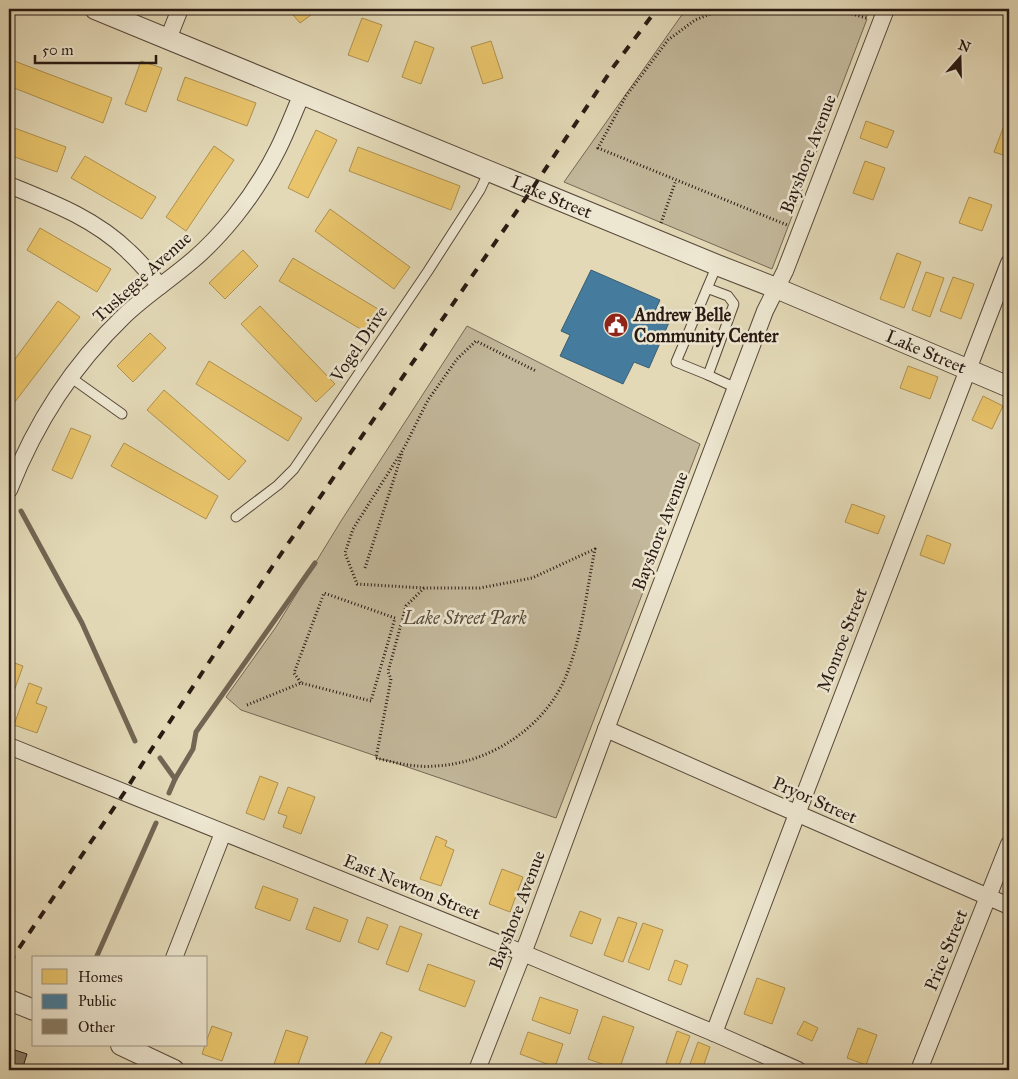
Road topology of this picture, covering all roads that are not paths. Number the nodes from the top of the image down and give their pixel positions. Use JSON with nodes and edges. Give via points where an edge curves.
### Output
{"nodes":[{"id":1,"x":94,"y":9,"type":"edge"},
{"id":2,"x":180,"y":9,"type":"edge"},
{"id":3,"x":886,"y":9,"type":"edge"},
{"id":4,"x":168,"y":39,"type":"junction"},
{"id":5,"x":302,"y":94,"type":"junction"},
{"id":6,"x":490,"y":171,"type":"junction"},
{"id":7,"x":9,"y":185,"type":"edge"},
{"id":8,"x":1009,"y":263,"type":"edge"},
{"id":9,"x":717,"y":265,"type":"junction"},
{"id":10,"x":160,"y":286,"type":"junction"},
{"id":11,"x":707,"y":288,"type":"junction"},
{"id":12,"x":776,"y":288,"type":"junction"},
{"id":13,"x":968,"y":369,"type":"junction"},
{"id":14,"x":708,"y":375,"type":"junction"},
{"id":15,"x":70,"y":377,"type":"junction"},
{"id":16,"x":1009,"y":387,"type":"edge"},
{"id":17,"x":736,"y":388,"type":"junction"},
{"id":18,"x":122,"y":414,"type":"dead end"},
{"id":19,"x":9,"y":487,"type":"edge"},
{"id":20,"x":236,"y":517,"type":"dead end"},
{"id":21,"x":606,"y":729,"type":"junction"},
{"id":22,"x":9,"y":746,"type":"edge"},
{"id":23,"x":796,"y":814,"type":"junction"},
{"id":24,"x":223,"y":833,"type":"junction"},
{"id":25,"x":1009,"y":844,"type":"edge"},
{"id":26,"x":988,"y":897,"type":"junction"},
{"id":27,"x":1009,"y":906,"type":"edge"},
{"id":28,"x":523,"y":954,"type":"junction"},
{"id":29,"x":175,"y":956,"type":"edge"},
{"id":30,"x":9,"y":1000,"type":"edge"},
{"id":31,"x":32,"y":1009,"type":"edge"},
{"id":32,"x":714,"y":1033,"type":"junction"},
{"id":33,"x":132,"y":1048,"type":"edge"},
{"id":34,"x":174,"y":1070,"type":"edge"},
{"id":35,"x":477,"y":1070,"type":"edge"},
{"id":36,"x":798,"y":1070,"type":"edge"},
{"id":37,"x":919,"y":1070,"type":"edge"}],
"edges":[{"from":1,"to":4,"type":"street","name":"Lake Street"},
{"from":2,"to":4,"type":"street"},
{"from":3,"to":12,"type":"street","name":"Bayshore Avenue"},
{"from":4,"to":5,"type":"street","name":"Lake Street"},
{"from":5,"to":6,"type":"street","name":"Lake Street"},
{"from":5,"to":10,"type":"street","name":"Tuskegee Avenue","via":[[277,150],[251,195],[194,259]]},
{"from":6,"to":9,"type":"street","name":"Lake Street"},
{"from":6,"to":20,"type":"lane","name":"Vogel Drive","via":[[428,271],[294,469]]},
{"from":7,"to":10,"type":"street","via":[[56,204],[92,224],[128,251]]},
{"from":8,"to":13,"type":"street","name":"Monroe Street"},
{"from":9,"to":11,"type":"lane"},
{"from":9,"to":12,"type":"street","name":"Lake Street"},
{"from":10,"to":15,"type":"street","name":"Tuskegee Avenue","via":[[126,314]]},
{"from":11,"to":14,"type":"lane","via":[[728,296],[734,304]]},
{"from":11,"to":14,"type":"lane","via":[[676,362]]},
{"from":12,"to":13,"type":"street","name":"Lake Street"},
{"from":12,"to":17,"type":"street","name":"Bayshore Avenue"},
{"from":13,"to":16,"type":"street","name":"Lake Street"},
{"from":13,"to":23,"type":"street","name":"Monroe Street"},
{"from":14,"to":17,"type":"lane"},
{"from":15,"to":18,"type":"lane"},
{"from":15,"to":19,"type":"street","name":"Tuskegee Avenue","via":[[44,416]]},
{"from":17,"to":21,"type":"street","name":"Bayshore Avenue"},
{"from":21,"to":23,"type":"street","name":"Pryor Street"},
{"from":21,"to":28,"type":"street","name":"Bayshore Avenue"},
{"from":22,"to":24,"type":"street","name":"East Newton Street"},
{"from":23,"to":26,"type":"street","name":"Pryor Street"},
{"from":23,"to":32,"type":"street","name":"Monroe Street"},
{"from":24,"to":28,"type":"street","name":"East Newton Street"},
{"from":24,"to":29,"type":"street"},
{"from":25,"to":26,"type":"street","name":"Price Street"},
{"from":26,"to":27,"type":"street","name":"Pryor Street"},
{"from":26,"to":37,"type":"street","name":"Price Street"},
{"from":28,"to":32,"type":"street","name":"East Newton Street"},
{"from":28,"to":35,"type":"street","name":"Bayshore Avenue"},
{"from":30,"to":31,"type":"street"},
{"from":32,"to":36,"type":"street","name":"East Newton Street"},
{"from":33,"to":34,"type":"street"}]}
